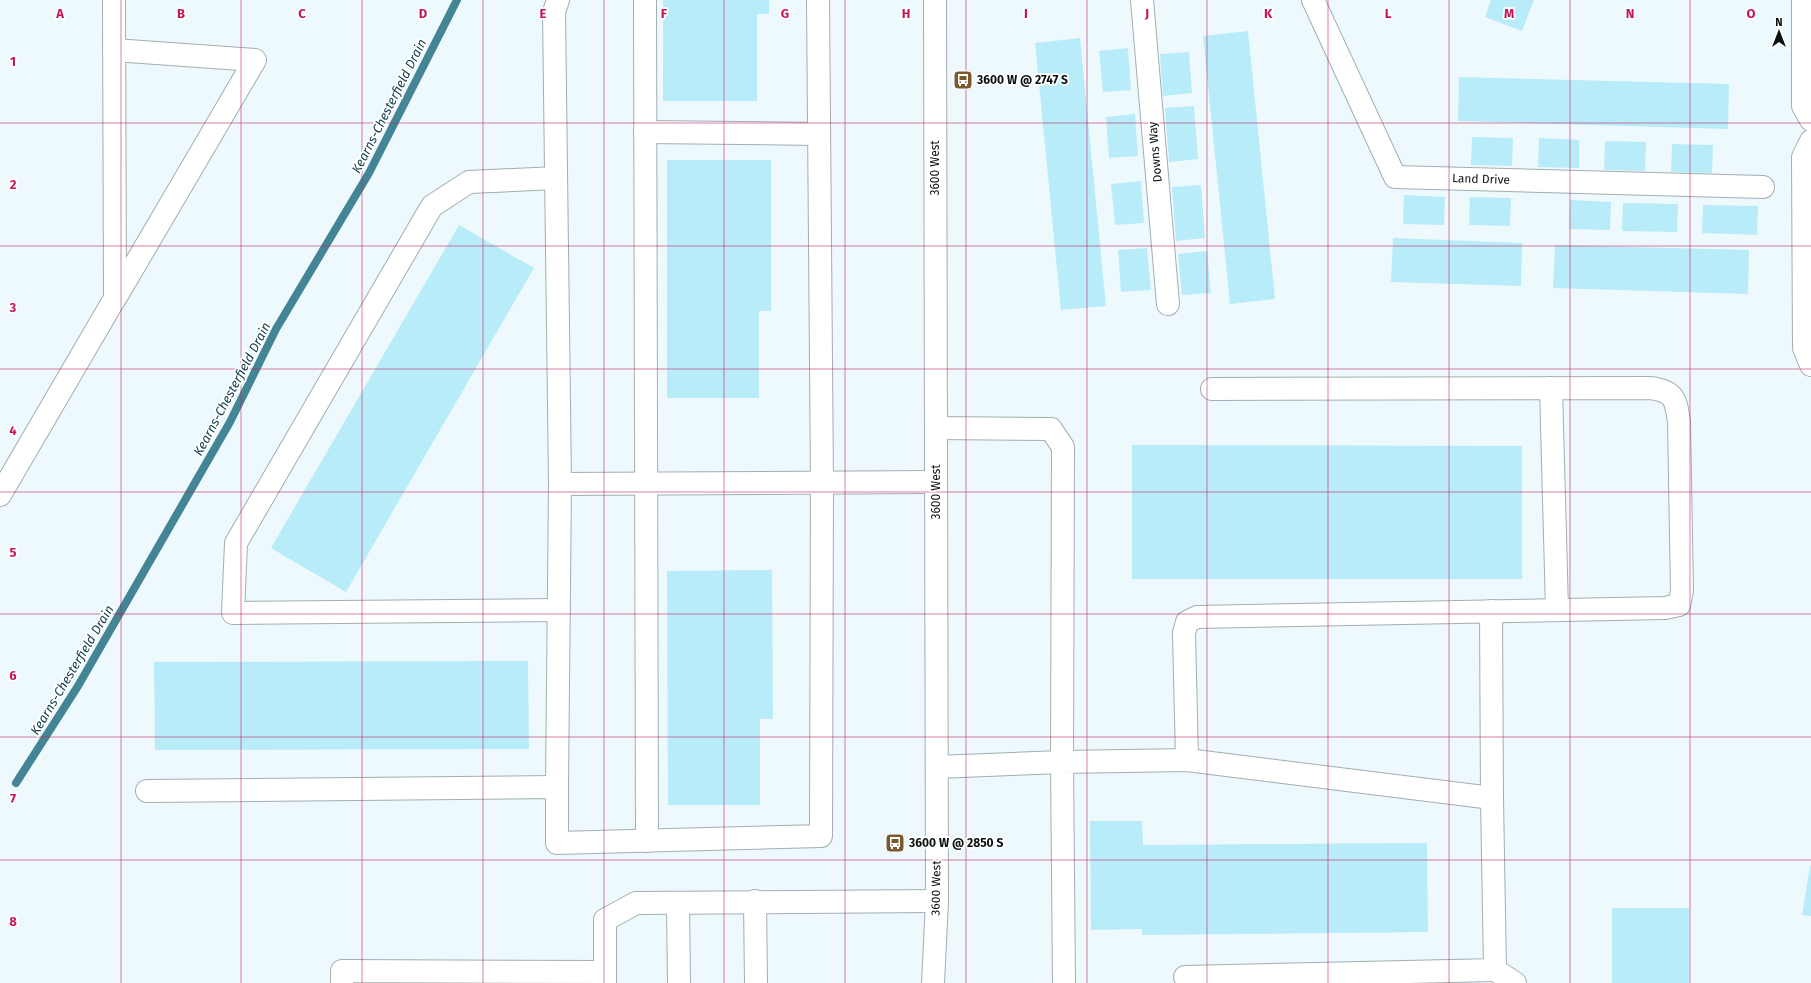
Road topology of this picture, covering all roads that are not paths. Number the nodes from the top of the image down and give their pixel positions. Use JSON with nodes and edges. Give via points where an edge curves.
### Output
{"nodes":[{"id":1,"x":114,"y":0,"type":"edge"},
{"id":2,"x":558,"y":0,"type":"edge"},
{"id":3,"x":645,"y":0,"type":"edge"},
{"id":4,"x":818,"y":0,"type":"edge"},
{"id":5,"x":934,"y":0,"type":"edge"},
{"id":6,"x":1142,"y":0,"type":"edge"},
{"id":7,"x":1312,"y":0,"type":"edge"},
{"id":8,"x":1803,"y":0,"type":"edge"},
{"id":9,"x":114,"y":50,"type":"junction"},
{"id":10,"x":1811,"y":120,"type":"edge"},
{"id":11,"x":645,"y":132,"type":"junction"},
{"id":12,"x":819,"y":134,"type":"junction"},
{"id":13,"x":1811,"y":141,"type":"edge"},
{"id":14,"x":556,"y":178,"type":"junction"},
{"id":15,"x":1763,"y":187,"type":"dead end"},
{"id":16,"x":115,"y":298,"type":"junction"},
{"id":17,"x":1168,"y":304,"type":"dead end"},
{"id":18,"x":1811,"y":365,"type":"edge"},
{"id":19,"x":1551,"y":388,"type":"junction"},
{"id":20,"x":1212,"y":389,"type":"dead end"},
{"id":21,"x":936,"y":428,"type":"junction"},
{"id":22,"x":936,"y":482,"type":"junction"},
{"id":23,"x":822,"y":483,"type":"junction"},
{"id":24,"x":560,"y":484,"type":"junction"},
{"id":25,"x":645,"y":484,"type":"junction"},
{"id":26,"x":0,"y":495,"type":"edge"},
{"id":27,"x":559,"y":610,"type":"junction"},
{"id":28,"x":1557,"y":610,"type":"junction"},
{"id":29,"x":1491,"y":611,"type":"junction"},
{"id":30,"x":1187,"y":760,"type":"junction"},
{"id":31,"x":1062,"y":762,"type":"junction"},
{"id":32,"x":937,"y":767,"type":"junction"},
{"id":33,"x":557,"y":787,"type":"junction"},
{"id":34,"x":147,"y":791,"type":"dead end"},
{"id":35,"x":1492,"y":798,"type":"junction"},
{"id":36,"x":647,"y":841,"type":"junction"},
{"id":37,"x":755,"y":901,"type":"junction"},
{"id":38,"x":937,"y":901,"type":"junction"},
{"id":39,"x":678,"y":903,"type":"junction"},
{"id":40,"x":1495,"y":970,"type":"junction"},
{"id":41,"x":1185,"y":976,"type":"dead end"},
{"id":42,"x":605,"y":977,"type":"edge"},
{"id":43,"x":342,"y":983,"type":"edge"},
{"id":44,"x":679,"y":983,"type":"edge"},
{"id":45,"x":756,"y":983,"type":"edge"},
{"id":46,"x":933,"y":983,"type":"edge"},
{"id":47,"x":1064,"y":983,"type":"edge"},
{"id":48,"x":1515,"y":983,"type":"edge"}],
"edges":[{"from":1,"to":9,"type":"street"},
{"from":2,"to":14,"type":"street","via":[[554,12]]},
{"from":3,"to":11,"type":"street"},
{"from":4,"to":12,"type":"street"},
{"from":5,"to":21,"type":"street","name":"3600 West"},
{"from":6,"to":17,"type":"street","name":"Downs Way"},
{"from":7,"to":15,"type":"street","name":"Land Drive","via":[[1395,177]]},
{"from":8,"to":10,"type":"street","via":[[1803,106]]},
{"from":9,"to":16,"type":"street"},
{"from":9,"to":16,"type":"street","via":[[255,60]]},
{"from":11,"to":12,"type":"street"},
{"from":11,"to":25,"type":"street"},
{"from":12,"to":23,"type":"street"},
{"from":13,"to":18,"type":"street","via":[[1803,157],[1804,348]]},
{"from":14,"to":24,"type":"street"},
{"from":14,"to":27,"type":"street","via":[[469,182],[432,206],[236,543],[233,613]]},
{"from":16,"to":26,"type":"street"},
{"from":19,"to":20,"type":"street"},
{"from":19,"to":28,"type":"street"},
{"from":19,"to":28,"type":"street","via":[[1662,389],[1671,394],[1676,404],[1679,422],[1682,591],[1679,605],[1665,608]]},
{"from":21,"to":22,"type":"street","name":"3600 West"},
{"from":21,"to":31,"type":"street","via":[[1051,429],[1063,447]]},
{"from":22,"to":23,"type":"street"},
{"from":22,"to":32,"type":"street","name":"3600 West"},
{"from":23,"to":25,"type":"street"},
{"from":23,"to":36,"type":"street","via":[[821,836]]},
{"from":24,"to":25,"type":"street"},
{"from":24,"to":27,"type":"street"},
{"from":25,"to":36,"type":"street"},
{"from":27,"to":33,"type":"street"},
{"from":28,"to":29,"type":"street"},
{"from":29,"to":30,"type":"street","via":[[1197,616],[1187,622],[1184,633]]},
{"from":29,"to":35,"type":"street"},
{"from":30,"to":31,"type":"street"},
{"from":30,"to":35,"type":"street"},
{"from":31,"to":32,"type":"street"},
{"from":31,"to":47,"type":"street"},
{"from":32,"to":38,"type":"street","name":"3600 West"},
{"from":33,"to":34,"type":"street"},
{"from":33,"to":36,"type":"street","via":[[557,843]]},
{"from":35,"to":40,"type":"street"},
{"from":37,"to":38,"type":"street"},
{"from":37,"to":39,"type":"street"},
{"from":37,"to":45,"type":"street"},
{"from":38,"to":46,"type":"street","name":"3600 West"},
{"from":39,"to":42,"type":"street","via":[[636,903],[605,920]]},
{"from":39,"to":44,"type":"street"},
{"from":40,"to":41,"type":"street"},
{"from":40,"to":48,"type":"street"},
{"from":42,"to":43,"type":"street","via":[[342,971]]}]}
